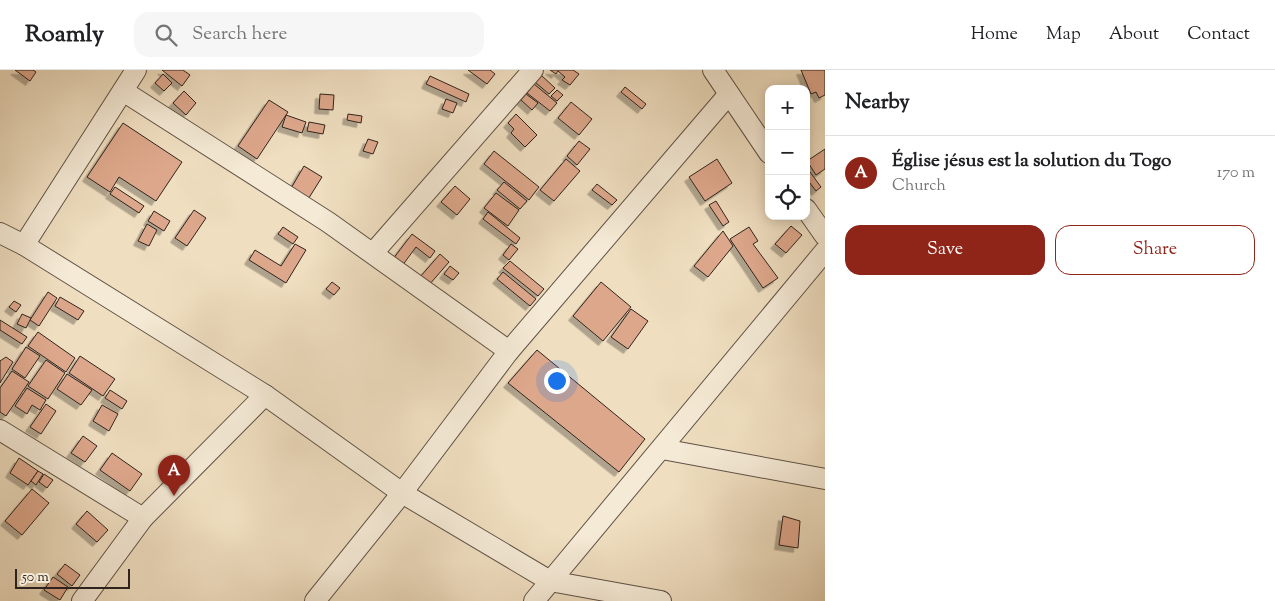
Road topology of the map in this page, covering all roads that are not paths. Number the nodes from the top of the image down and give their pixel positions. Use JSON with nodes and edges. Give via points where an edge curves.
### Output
{"nodes":[{"id":1,"x":136,"y":70,"type":"edge"},
{"id":2,"x":533,"y":70,"type":"edge"},
{"id":3,"x":713,"y":70,"type":"edge"},
{"id":4,"x":123,"y":90,"type":"junction"},
{"id":5,"x":728,"y":94,"type":"junction"},
{"id":6,"x":765,"y":147,"type":"edge"},
{"id":7,"x":810,"y":215,"type":"edge"},
{"id":8,"x":0,"y":233,"type":"edge"},
{"id":9,"x":825,"y":236,"type":"edge"},
{"id":10,"x":24,"y":245,"type":"junction"},
{"id":11,"x":825,"y":251,"type":"edge"},
{"id":12,"x":373,"y":253,"type":"junction"},
{"id":13,"x":509,"y":351,"type":"junction"},
{"id":14,"x":265,"y":395,"type":"junction"},
{"id":15,"x":0,"y":430,"type":"edge"},
{"id":16,"x":662,"y":449,"type":"junction"},
{"id":17,"x":825,"y":479,"type":"edge"},
{"id":18,"x":402,"y":493,"type":"junction"},
{"id":19,"x":143,"y":518,"type":"junction"},
{"id":20,"x":550,"y":581,"type":"junction"},
{"id":21,"x":82,"y":601,"type":"edge"},
{"id":22,"x":315,"y":601,"type":"edge"},
{"id":23,"x":534,"y":601,"type":"edge"},
{"id":24,"x":661,"y":601,"type":"edge"}],
"edges":[{"from":1,"to":4,"type":"street"},
{"from":2,"to":12,"type":"street"},
{"from":3,"to":5,"type":"street"},
{"from":4,"to":10,"type":"street"},
{"from":4,"to":12,"type":"street"},
{"from":5,"to":6,"type":"street"},
{"from":5,"to":13,"type":"street"},
{"from":7,"to":9,"type":"street"},
{"from":8,"to":10,"type":"street"},
{"from":10,"to":14,"type":"street"},
{"from":11,"to":16,"type":"street"},
{"from":12,"to":13,"type":"street"},
{"from":13,"to":18,"type":"street"},
{"from":14,"to":18,"type":"street"},
{"from":14,"to":19,"type":"street"},
{"from":15,"to":19,"type":"street"},
{"from":16,"to":17,"type":"street"},
{"from":16,"to":20,"type":"street"},
{"from":18,"to":20,"type":"street"},
{"from":18,"to":22,"type":"street"},
{"from":19,"to":21,"type":"street"},
{"from":20,"to":23,"type":"street"},
{"from":20,"to":24,"type":"street"}]}
